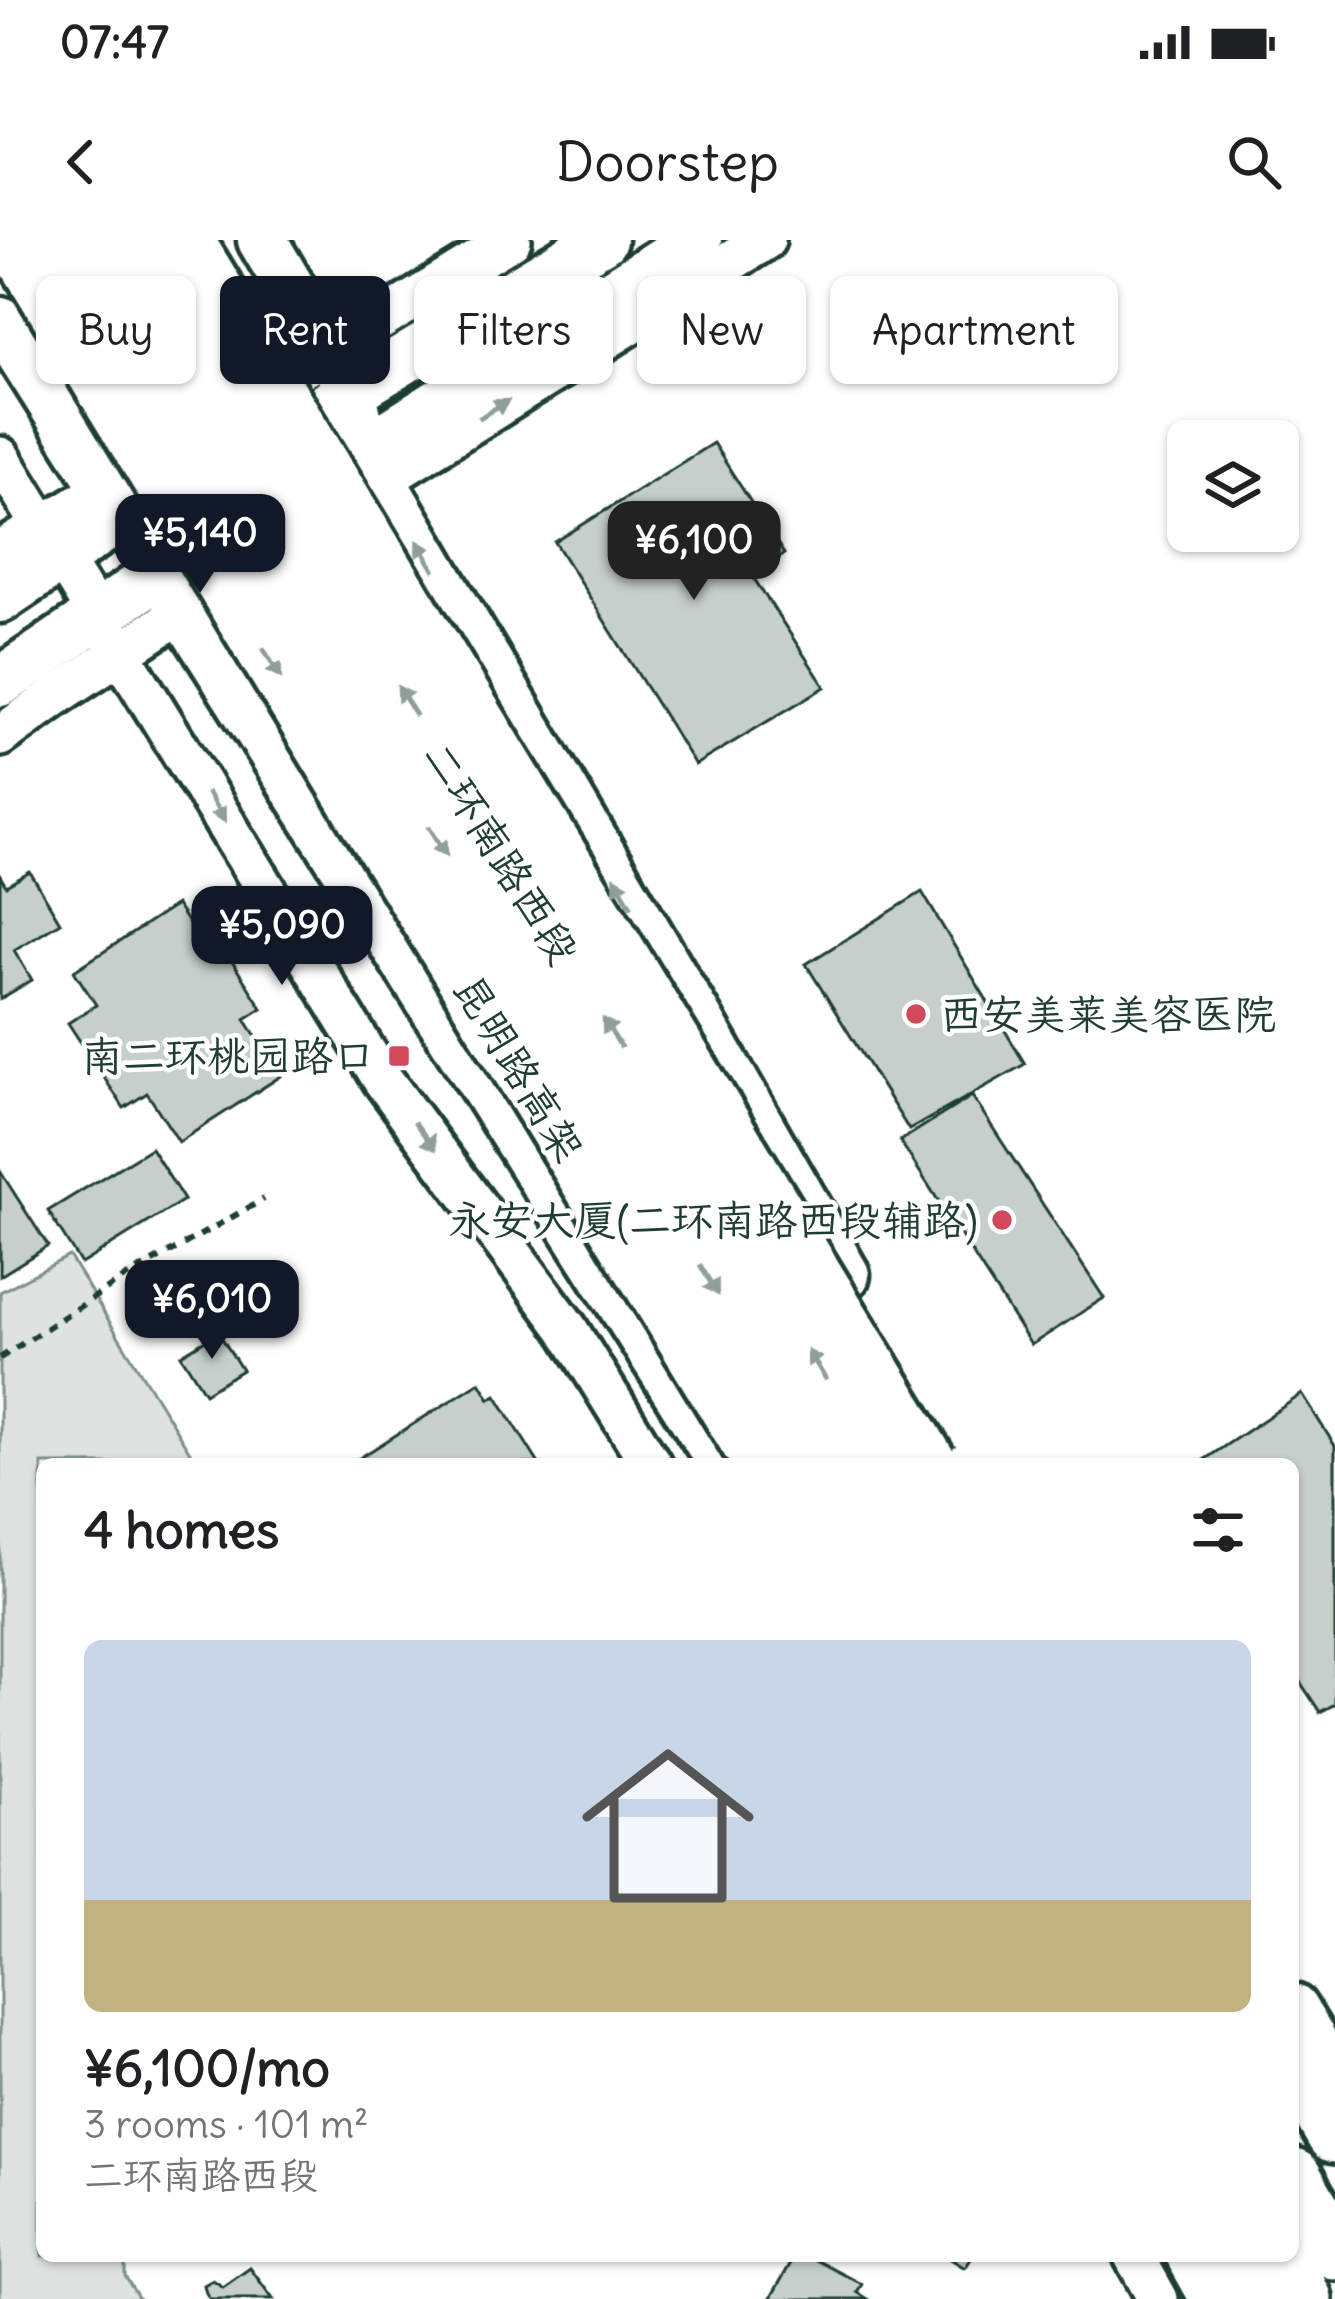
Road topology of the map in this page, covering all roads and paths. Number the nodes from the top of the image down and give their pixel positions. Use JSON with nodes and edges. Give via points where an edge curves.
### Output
{"nodes":[{"id":1,"x":15,"y":240,"type":"edge"},
{"id":2,"x":69,"y":240,"type":"edge"},
{"id":3,"x":126,"y":240,"type":"edge"},
{"id":4,"x":184,"y":240,"type":"edge"},
{"id":5,"x":262,"y":240,"type":"edge"},
{"id":6,"x":511,"y":240,"type":"edge"},
{"id":7,"x":602,"y":240,"type":"edge"},
{"id":8,"x":697,"y":240,"type":"edge"},
{"id":9,"x":765,"y":240,"type":"edge"},
{"id":10,"x":283,"y":276,"type":"edge"},
{"id":11,"x":0,"y":321,"type":"edge"},
{"id":12,"x":390,"y":333,"type":"edge"},
{"id":13,"x":390,"y":347,"type":"edge"},
{"id":14,"x":319,"y":384,"type":"edge"},
{"id":15,"x":344,"y":384,"type":"edge"},
{"id":16,"x":0,"y":457,"type":"edge"},
{"id":17,"x":372,"y":466,"type":"junction"},
{"id":18,"x":114,"y":502,"type":"junction"},
{"id":19,"x":52,"y":542,"type":"junction"},
{"id":20,"x":0,"y":552,"type":"edge"},
{"id":21,"x":172,"y":591,"type":"junction"},
{"id":22,"x":0,"y":598,"type":"edge"},
{"id":23,"x":109,"y":633,"type":"junction"},
{"id":24,"x":0,"y":682,"type":"edge"},
{"id":25,"x":0,"y":736,"type":"edge"},
{"id":26,"x":263,"y":1199,"type":"dead end"},
{"id":27,"x":0,"y":1358,"type":"edge"},
{"id":28,"x":647,"y":1458,"type":"edge"},
{"id":29,"x":719,"y":1458,"type":"edge"},
{"id":30,"x":759,"y":1458,"type":"edge"},
{"id":31,"x":818,"y":1458,"type":"edge"},
{"id":32,"x":875,"y":1458,"type":"edge"},
{"id":33,"x":924,"y":1458,"type":"edge"},
{"id":34,"x":955,"y":1458,"type":"edge"},
{"id":35,"x":1299,"y":2019,"type":"edge"},
{"id":36,"x":1299,"y":2071,"type":"edge"},
{"id":37,"x":1335,"y":2078,"type":"edge"},
{"id":38,"x":1335,"y":2134,"type":"edge"},
{"id":39,"x":1299,"y":2188,"type":"edge"},
{"id":40,"x":1335,"y":2251,"type":"edge"},
{"id":41,"x":1137,"y":2262,"type":"edge"},
{"id":42,"x":1194,"y":2262,"type":"edge"},
{"id":43,"x":1235,"y":2262,"type":"edge"},
{"id":44,"x":1282,"y":2262,"type":"edge"},
{"id":45,"x":1158,"y":2299,"type":"edge"},
{"id":46,"x":1216,"y":2299,"type":"edge"},
{"id":47,"x":1255,"y":2299,"type":"edge"},
{"id":48,"x":1303,"y":2299,"type":"edge"}],
"edges":[{"from":1,"to":30,"type":"highway","name":"昆明路高架","one_way":true,"bridge":true},
{"from":2,"to":31,"type":"highway","name":"二环南路西段","one_way":true,"bridge":true},
{"from":32,"to":3,"type":"highway","name":"二环南路西段","one_way":true,"bridge":true},
{"from":4,"to":33,"type":"highway","bridge":true},
{"from":5,"to":10,"type":"main road","name":"二环南路西段"},
{"from":6,"to":12,"type":"street"},
{"from":7,"to":13,"type":"main road"},
{"from":8,"to":17,"type":"main road"},
{"from":17,"to":9,"type":"street","one_way":true},
{"from":11,"to":18,"type":"main road"},
{"from":14,"to":18,"type":"main road"},
{"from":15,"to":17,"type":"main road","name":"二环南路西段"},
{"from":16,"to":19,"type":"street"},
{"from":17,"to":21,"type":"main road"},
{"from":34,"to":17,"type":"main road","name":"二环南路西段","one_way":true},
{"from":18,"to":19,"type":"main road"},
{"from":18,"to":21,"type":"main road"},
{"from":19,"to":20,"type":"street"},
{"from":19,"to":22,"type":"main road"},
{"from":19,"to":23,"type":"street"},
{"from":21,"to":23,"type":"main road"},
{"from":21,"to":29,"type":"main road"},
{"from":23,"to":24,"type":"main road"},
{"from":23,"to":25,"type":"street"},
{"from":23,"to":28,"type":"street","one_way":true,"via":[[383,1080],[567,1328]]},
{"from":26,"to":27,"type":"path"},
{"from":35,"to":37,"type":"main road"},
{"from":36,"to":38,"type":"highway"},
{"from":39,"to":40,"type":"highway"},
{"from":41,"to":45,"type":"street"},
{"from":42,"to":46,"type":"main road"},
{"from":43,"to":47,"type":"highway"},
{"from":44,"to":48,"type":"highway"}]}
